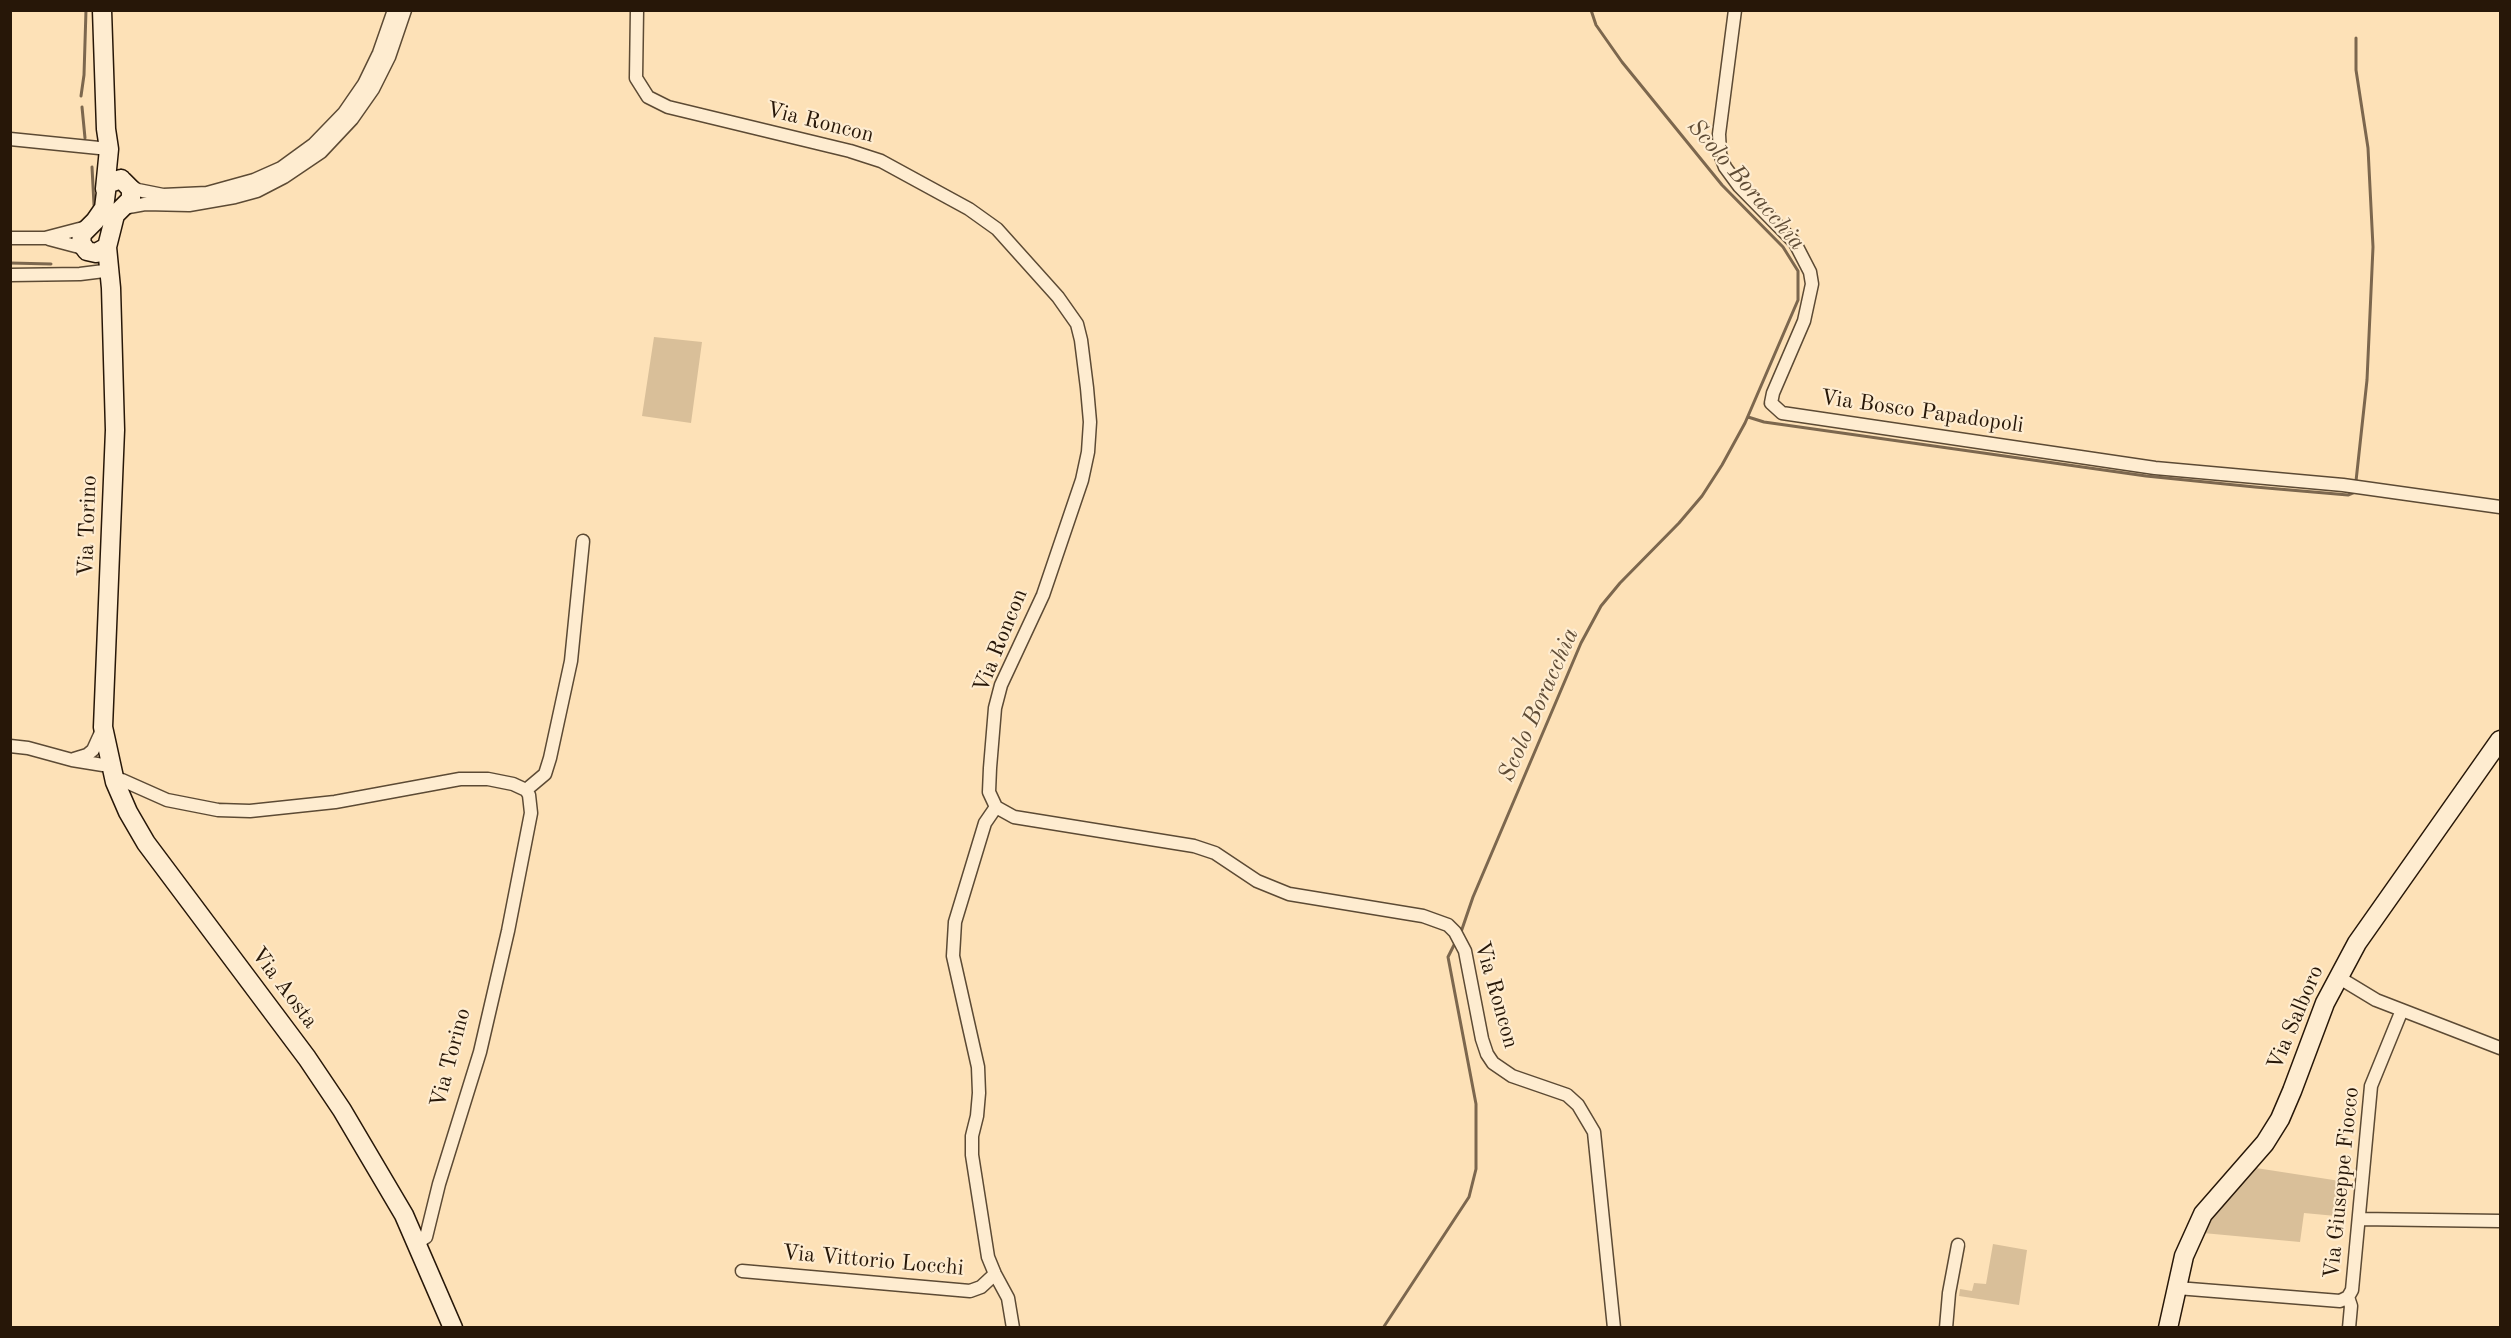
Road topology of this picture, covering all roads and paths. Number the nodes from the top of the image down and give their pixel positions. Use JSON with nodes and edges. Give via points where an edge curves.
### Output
{"nodes":[{"id":1,"x":102,"y":10,"type":"edge"},
{"id":2,"x":394,"y":10,"type":"edge"},
{"id":3,"x":405,"y":10,"type":"edge"},
{"id":4,"x":637,"y":10,"type":"edge"},
{"id":5,"x":1735,"y":10,"type":"edge"},
{"id":6,"x":10,"y":139,"type":"edge"},
{"id":7,"x":109,"y":149,"type":"junction"},
{"id":8,"x":127,"y":183,"type":"junction"},
{"id":9,"x":105,"y":189,"type":"junction"},
{"id":10,"x":122,"y":208,"type":"junction"},
{"id":11,"x":87,"y":226,"type":"junction"},
{"id":12,"x":10,"y":238,"type":"edge"},
{"id":13,"x":45,"y":238,"type":"junction"},
{"id":14,"x":94,"y":249,"type":"junction"},
{"id":15,"x":104,"y":271,"type":"junction"},
{"id":16,"x":10,"y":275,"type":"edge"},
{"id":17,"x":111,"y":288,"type":"junction"},
{"id":18,"x":2500,"y":507,"type":"edge"},
{"id":19,"x":583,"y":541,"type":"dead end"},
{"id":20,"x":103,"y":727,"type":"junction"},
{"id":21,"x":2500,"y":740,"type":"edge"},
{"id":22,"x":10,"y":746,"type":"edge"},
{"id":23,"x":72,"y":760,"type":"junction"},
{"id":24,"x":112,"y":773,"type":"junction"},
{"id":25,"x":526,"y":790,"type":"junction"},
{"id":26,"x":996,"y":807,"type":"junction"},
{"id":27,"x":2338,"y":977,"type":"junction"},
{"id":28,"x":2402,"y":1010,"type":"junction"},
{"id":29,"x":2500,"y":1048,"type":"edge"},
{"id":30,"x":2360,"y":1219,"type":"junction"},
{"id":31,"x":2500,"y":1221,"type":"edge"},
{"id":32,"x":417,"y":1243,"type":"junction"},
{"id":33,"x":1958,"y":1245,"type":"dead end"},
{"id":34,"x":742,"y":1271,"type":"dead end"},
{"id":35,"x":995,"y":1274,"type":"junction"},
{"id":36,"x":2177,"y":1288,"type":"junction"},
{"id":37,"x":2348,"y":1298,"type":"junction"},
{"id":38,"x":453,"y":1328,"type":"edge"},
{"id":39,"x":1013,"y":1328,"type":"edge"},
{"id":40,"x":1614,"y":1328,"type":"edge"},
{"id":41,"x":1947,"y":1328,"type":"edge"},
{"id":42,"x":2168,"y":1328,"type":"edge"},
{"id":43,"x":2349,"y":1328,"type":"edge"}],
"edges":[{"from":1,"to":7,"type":"street"},
{"from":2,"to":8,"type":"street","via":[[364,84],[344,113],[314,144],[281,168],[207,193],[163,195],[138,190]]},
{"from":3,"to":10,"type":"street","via":[[373,89],[321,152],[257,191],[189,206],[145,204]]},
{"from":4,"to":26,"type":"street","name":"Via Roncon","via":[[636,78],[648,97],[677,110],[881,161],[969,209],[997,229],[1077,324],[1088,388],[1088,452],[1043,595],[1001,686],[995,708],[989,792]]},
{"from":5,"to":18,"type":"street","name":"Via Bosco Papadopoli","via":[[1719,134],[1720,154],[1739,186],[1795,243],[1812,284],[1804,321],[1773,393],[1772,404],[1782,413],[2155,468],[2343,485]]},
{"from":6,"to":7,"type":"street"},
{"from":7,"to":8,"type":"street"},
{"from":7,"to":9,"type":"street"},
{"from":8,"to":9,"type":"street","via":[[111,181]]},
{"from":8,"to":10,"type":"street","via":[[131,199]]},
{"from":9,"to":11,"type":"street","via":[[104,208]]},
{"from":10,"to":14,"type":"street"},
{"from":11,"to":13,"type":"street"},
{"from":11,"to":14,"type":"street","via":[[81,234]]},
{"from":12,"to":13,"type":"street"},
{"from":13,"to":14,"type":"street"},
{"from":14,"to":15,"type":"street","name":"Via Torino"},
{"from":14,"to":17,"type":"street","name":"Via Torino"},
{"from":15,"to":16,"type":"street"},
{"from":15,"to":17,"type":"street","name":"Via Torino"},
{"from":17,"to":20,"type":"street","name":"Via Torino","via":[[115,440]]},
{"from":19,"to":25,"type":"street","via":[[570,661],[550,758],[545,774]]},
{"from":20,"to":23,"type":"street","via":[[93,750]]},
{"from":20,"to":24,"type":"street","name":"Via Torino"},
{"from":21,"to":27,"type":"street","name":"Via Salboro","via":[[2357,943]]},
{"from":22,"to":23,"type":"street"},
{"from":23,"to":24,"type":"street"},
{"from":24,"to":25,"type":"street","via":[[167,800],[192,807],[250,811],[335,802],[460,779],[499,781]]},
{"from":24,"to":32,"type":"street","name":"Via Aosta","via":[[146,843],[342,1110]]},
{"from":25,"to":32,"type":"street","name":"Via Torino","via":[[531,813],[483,1042],[426,1237]]},
{"from":26,"to":35,"type":"street","name":"Via Vittorio Locchi","via":[[985,823],[958,912],[953,956],[978,1067],[972,1155],[988,1257]]},
{"from":26,"to":40,"type":"street","name":"Via Roncon","via":[[1014,817],[1194,846],[1215,853],[1257,881],[1289,894],[1424,916],[1448,925],[1458,938],[1482,1039],[1493,1063],[1512,1076],[1567,1095],[1594,1132]]},
{"from":27,"to":28,"type":"street","via":[[2376,1000]]},
{"from":27,"to":36,"type":"street","name":"Via Salboro","via":[[2280,1119],[2253,1158],[2202,1214],[2184,1256]]},
{"from":28,"to":29,"type":"street"},
{"from":28,"to":30,"type":"street","name":"Via Giuseppe Fiocco","via":[[2371,1086]]},
{"from":30,"to":31,"type":"street"},
{"from":30,"to":37,"type":"street","name":"Via Giuseppe Fiocco"},
{"from":32,"to":38,"type":"street"},
{"from":33,"to":41,"type":"street"},
{"from":34,"to":35,"type":"street","name":"Via Vittorio Locchi","via":[[970,1291]]},
{"from":35,"to":39,"type":"street","name":"Via Vittorio Locchi","via":[[1008,1298]]},
{"from":36,"to":37,"type":"street","via":[[2340,1301]]},
{"from":36,"to":42,"type":"street","name":"Via Salboro"},
{"from":37,"to":43,"type":"street","name":"Via Giuseppe Fiocco"}]}
